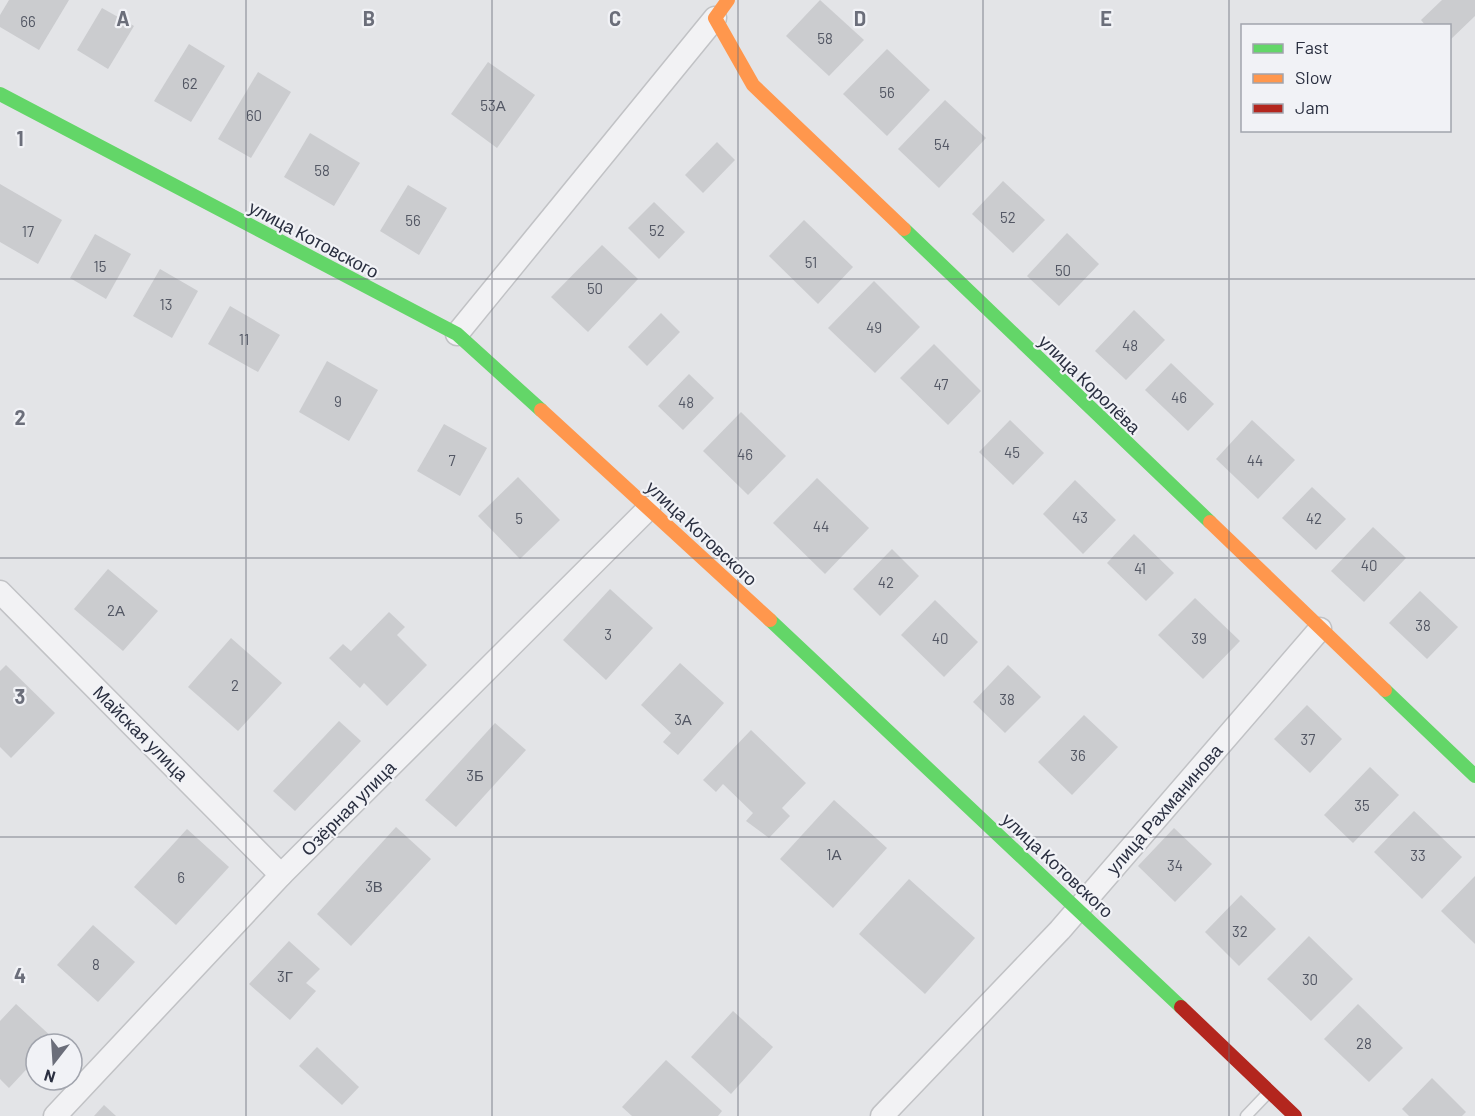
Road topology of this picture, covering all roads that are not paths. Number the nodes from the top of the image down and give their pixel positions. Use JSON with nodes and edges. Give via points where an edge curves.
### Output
{"nodes":[{"id":1,"x":721,"y":9,"type":"edge"},
{"id":2,"x":0,"y":94,"type":"edge"},
{"id":3,"x":457,"y":334,"type":"junction"},
{"id":4,"x":649,"y":508,"type":"junction"},
{"id":5,"x":2,"y":598,"type":"edge"},
{"id":6,"x":1320,"y":629,"type":"junction"},
{"id":7,"x":1475,"y":776,"type":"edge"},
{"id":8,"x":281,"y":875,"type":"junction"},
{"id":9,"x":1078,"y":908,"type":"junction"},
{"id":10,"x":1269,"y":1092,"type":"junction"},
{"id":11,"x":55,"y":1116,"type":"edge"},
{"id":12,"x":882,"y":1116,"type":"edge"},
{"id":13,"x":1246,"y":1116,"type":"edge"},
{"id":14,"x":1295,"y":1116,"type":"edge"}],
"edges":[{"from":1,"to":3,"type":"street"},
{"from":1,"to":6,"type":"street","name":"улица Королёва","via":[[753,85]]},
{"from":2,"to":3,"type":"street","name":"улица Котовского"},
{"from":3,"to":4,"type":"street","name":"улица Котовского"},
{"from":4,"to":8,"type":"street","name":"Озёрная улица"},
{"from":4,"to":9,"type":"street","name":"улица Котовского"},
{"from":5,"to":8,"type":"street","name":"Майская улица"},
{"from":6,"to":7,"type":"street","name":"улица Королёва"},
{"from":6,"to":9,"type":"street","name":"улица Рахманинова"},
{"from":8,"to":11,"type":"street","name":"Озёрная улица"},
{"from":9,"to":10,"type":"street","name":"улица Котовского"},
{"from":9,"to":12,"type":"street","name":"улица Рахманинова"},
{"from":10,"to":13,"type":"lane"},
{"from":10,"to":14,"type":"street","name":"улица Котовского"}]}
